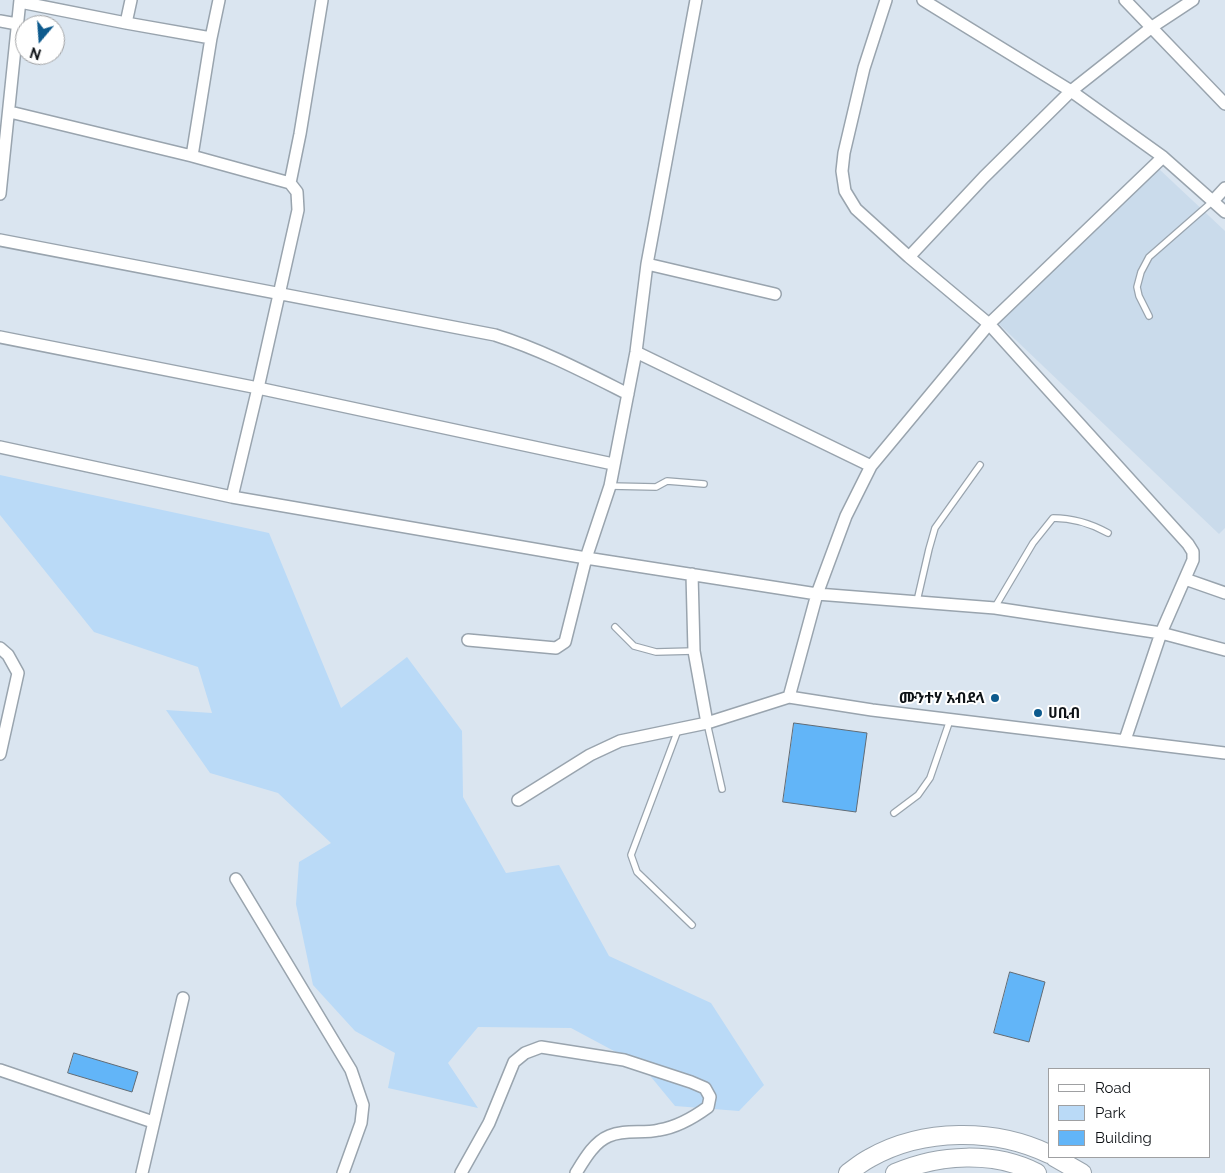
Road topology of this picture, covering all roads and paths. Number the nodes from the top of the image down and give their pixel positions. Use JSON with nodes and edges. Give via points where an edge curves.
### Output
{"nodes":[{"id":1,"x":131,"y":0,"type":"edge"},
{"id":2,"x":219,"y":0,"type":"edge"},
{"id":3,"x":322,"y":0,"type":"edge"},
{"id":4,"x":696,"y":0,"type":"edge"},
{"id":5,"x":886,"y":0,"type":"edge"},
{"id":6,"x":924,"y":0,"type":"edge"},
{"id":7,"x":1126,"y":0,"type":"edge"},
{"id":8,"x":1193,"y":0,"type":"edge"},
{"id":9,"x":20,"y":1,"type":"edge"},
{"id":10,"x":18,"y":15,"type":"edge"},
{"id":11,"x":0,"y":21,"type":"edge"},
{"id":12,"x":126,"y":23,"type":"junction"},
{"id":13,"x":15,"y":24,"type":"edge"},
{"id":14,"x":1152,"y":27,"type":"junction"},
{"id":15,"x":15,"y":36,"type":"edge"},
{"id":16,"x":211,"y":38,"type":"junction"},
{"id":17,"x":1071,"y":91,"type":"junction"},
{"id":18,"x":5,"y":94,"type":"edge"},
{"id":19,"x":1225,"y":104,"type":"edge"},
{"id":20,"x":10,"y":112,"type":"junction"},
{"id":21,"x":192,"y":156,"type":"junction"},
{"id":22,"x":1163,"y":157,"type":"junction"},
{"id":23,"x":290,"y":183,"type":"junction"},
{"id":24,"x":1225,"y":188,"type":"edge"},
{"id":25,"x":0,"y":194,"type":"edge"},
{"id":26,"x":1214,"y":201,"type":"junction"},
{"id":27,"x":1225,"y":212,"type":"edge"},
{"id":28,"x":0,"y":240,"type":"edge"},
{"id":29,"x":909,"y":257,"type":"junction"},
{"id":30,"x":647,"y":264,"type":"junction"},
{"id":31,"x":279,"y":294,"type":"junction"},
{"id":32,"x":775,"y":294,"type":"dead end"},
{"id":33,"x":1149,"y":316,"type":"dead end"},
{"id":34,"x":989,"y":324,"type":"junction"},
{"id":35,"x":0,"y":337,"type":"edge"},
{"id":36,"x":636,"y":352,"type":"junction"},
{"id":37,"x":258,"y":388,"type":"junction"},
{"id":38,"x":628,"y":394,"type":"junction"},
{"id":39,"x":0,"y":447,"type":"edge"},
{"id":40,"x":613,"y":464,"type":"junction"},
{"id":41,"x":980,"y":465,"type":"dead end"},
{"id":42,"x":871,"y":466,"type":"junction"},
{"id":43,"x":704,"y":484,"type":"dead end"},
{"id":44,"x":610,"y":486,"type":"junction"},
{"id":45,"x":232,"y":497,"type":"junction"},
{"id":46,"x":1108,"y":533,"type":"dead end"},
{"id":47,"x":586,"y":558,"type":"junction"},
{"id":48,"x":692,"y":574,"type":"junction"},
{"id":49,"x":1185,"y":579,"type":"junction"},
{"id":50,"x":1225,"y":593,"type":"edge"},
{"id":51,"x":817,"y":594,"type":"junction"},
{"id":52,"x":917,"y":601,"type":"junction"},
{"id":53,"x":994,"y":608,"type":"junction"},
{"id":54,"x":615,"y":627,"type":"dead end"},
{"id":55,"x":1160,"y":633,"type":"junction"},
{"id":56,"x":468,"y":640,"type":"dead end"},
{"id":57,"x":0,"y":648,"type":"edge"},
{"id":58,"x":1225,"y":650,"type":"edge"},
{"id":59,"x":694,"y":651,"type":"junction"},
{"id":60,"x":789,"y":697,"type":"junction"},
{"id":61,"x":4,"y":716,"type":"edge"},
{"id":62,"x":950,"y":720,"type":"junction"},
{"id":63,"x":708,"y":723,"type":"junction"},
{"id":64,"x":678,"y":729,"type":"junction"},
{"id":65,"x":1125,"y":740,"type":"junction"},
{"id":66,"x":0,"y":754,"type":"edge"},
{"id":67,"x":1225,"y":754,"type":"edge"},
{"id":68,"x":722,"y":789,"type":"dead end"},
{"id":69,"x":518,"y":800,"type":"dead end"},
{"id":70,"x":894,"y":813,"type":"dead end"},
{"id":71,"x":236,"y":879,"type":"dead end"},
{"id":72,"x":692,"y":925,"type":"dead end"},
{"id":73,"x":183,"y":998,"type":"dead end"},
{"id":74,"x":0,"y":1070,"type":"edge"},
{"id":75,"x":153,"y":1122,"type":"junction"},
{"id":76,"x":960,"y":1135,"type":"junction"},
{"id":77,"x":1048,"y":1154,"type":"edge"},
{"id":78,"x":961,"y":1158,"type":"junction"},
{"id":79,"x":1056,"y":1158,"type":"edge"},
{"id":80,"x":142,"y":1173,"type":"edge"},
{"id":81,"x":343,"y":1173,"type":"edge"},
{"id":82,"x":461,"y":1173,"type":"edge"},
{"id":83,"x":576,"y":1173,"type":"edge"},
{"id":84,"x":848,"y":1173,"type":"edge"},
{"id":85,"x":895,"y":1173,"type":"edge"},
{"id":86,"x":1037,"y":1173,"type":"edge"},
{"id":87,"x":1082,"y":1173,"type":"edge"}],
"edges":[{"from":1,"to":12,"type":"street"},
{"from":2,"to":16,"type":"street"},
{"from":3,"to":23,"type":"street"},
{"from":4,"to":30,"type":"street"},
{"from":5,"to":29,"type":"street","via":[[858,90],[842,171],[845,190],[856,209]]},
{"from":6,"to":17,"type":"street"},
{"from":7,"to":14,"type":"street"},
{"from":8,"to":14,"type":"street"},
{"from":9,"to":10,"type":"street"},
{"from":9,"to":12,"type":"street"},
{"from":11,"to":13,"type":"street"},
{"from":12,"to":16,"type":"street"},
{"from":14,"to":17,"type":"street"},
{"from":14,"to":19,"type":"street"},
{"from":15,"to":18,"type":"street"},
{"from":16,"to":21,"type":"street"},
{"from":17,"to":22,"type":"street"},
{"from":17,"to":29,"type":"street"},
{"from":18,"to":20,"type":"street"},
{"from":20,"to":21,"type":"street"},
{"from":20,"to":25,"type":"street"},
{"from":21,"to":23,"type":"street"},
{"from":22,"to":26,"type":"street"},
{"from":22,"to":34,"type":"street"},
{"from":23,"to":31,"type":"street","via":[[297,192],[298,210]]},
{"from":24,"to":26,"type":"street"},
{"from":26,"to":27,"type":"street"},
{"from":26,"to":33,"type":"lane","via":[[1149,258],[1141,272],[1137,287]]},
{"from":28,"to":31,"type":"street"},
{"from":29,"to":34,"type":"street"},
{"from":30,"to":32,"type":"street"},
{"from":30,"to":36,"type":"street"},
{"from":31,"to":37,"type":"street"},
{"from":31,"to":38,"type":"street","via":[[495,335],[529,346]]},
{"from":34,"to":42,"type":"street"},
{"from":34,"to":49,"type":"street","via":[[1188,544],[1193,560]]},
{"from":35,"to":37,"type":"street"},
{"from":36,"to":38,"type":"street"},
{"from":36,"to":42,"type":"street"},
{"from":37,"to":40,"type":"street"},
{"from":37,"to":45,"type":"street"},
{"from":38,"to":40,"type":"street"},
{"from":39,"to":45,"type":"street"},
{"from":40,"to":44,"type":"street"},
{"from":41,"to":52,"type":"lane","via":[[935,528]]},
{"from":42,"to":51,"type":"street","via":[[846,516]]},
{"from":43,"to":44,"type":"lane","via":[[667,481],[656,486]]},
{"from":44,"to":47,"type":"street"},
{"from":45,"to":47,"type":"street"},
{"from":46,"to":53,"type":"lane","via":[[1088,522],[1053,518]]},
{"from":47,"to":48,"type":"street"},
{"from":47,"to":56,"type":"street","via":[[565,642],[556,648]]},
{"from":48,"to":51,"type":"street"},
{"from":48,"to":59,"type":"street"},
{"from":49,"to":50,"type":"street"},
{"from":49,"to":55,"type":"street"},
{"from":51,"to":52,"type":"street"},
{"from":51,"to":60,"type":"street"},
{"from":52,"to":53,"type":"street"},
{"from":53,"to":55,"type":"street"},
{"from":54,"to":59,"type":"lane","via":[[634,646],[656,652]]},
{"from":55,"to":58,"type":"street"},
{"from":55,"to":65,"type":"street"},
{"from":57,"to":61,"type":"street","via":[[18,673]]},
{"from":59,"to":63,"type":"street"},
{"from":60,"to":62,"type":"street"},
{"from":60,"to":63,"type":"street"},
{"from":61,"to":66,"type":"street"},
{"from":62,"to":65,"type":"street"},
{"from":62,"to":70,"type":"lane","via":[[930,778],[918,795]]},
{"from":63,"to":64,"type":"street"},
{"from":63,"to":68,"type":"lane"},
{"from":64,"to":69,"type":"street","via":[[620,741],[590,755]]},
{"from":64,"to":72,"type":"lane","via":[[631,855],[637,872]]},
{"from":65,"to":67,"type":"street"},
{"from":71,"to":81,"type":"street","via":[[351,1070],[363,1105],[353,1151]]},
{"from":73,"to":75,"type":"street"},
{"from":74,"to":75,"type":"street"},
{"from":75,"to":80,"type":"street"},
{"from":76,"to":77,"type":"main road","via":[[1019,1142]]},
{"from":76,"to":78,"type":"main road"},
{"from":76,"to":84,"type":"main road","via":[[913,1141],[892,1148]]},
{"from":78,"to":85,"type":"main road","via":[[924,1162]]},
{"from":78,"to":86,"type":"main road","via":[[1004,1162]]},
{"from":79,"to":87,"type":"main road"},
{"from":82,"to":83,"type":"street","via":[[489,1123],[514,1062],[525,1052],[541,1047],[624,1060],[705,1088],[710,1097],[708,1107],[688,1122],[659,1130],[608,1136],[591,1150]]}]}
